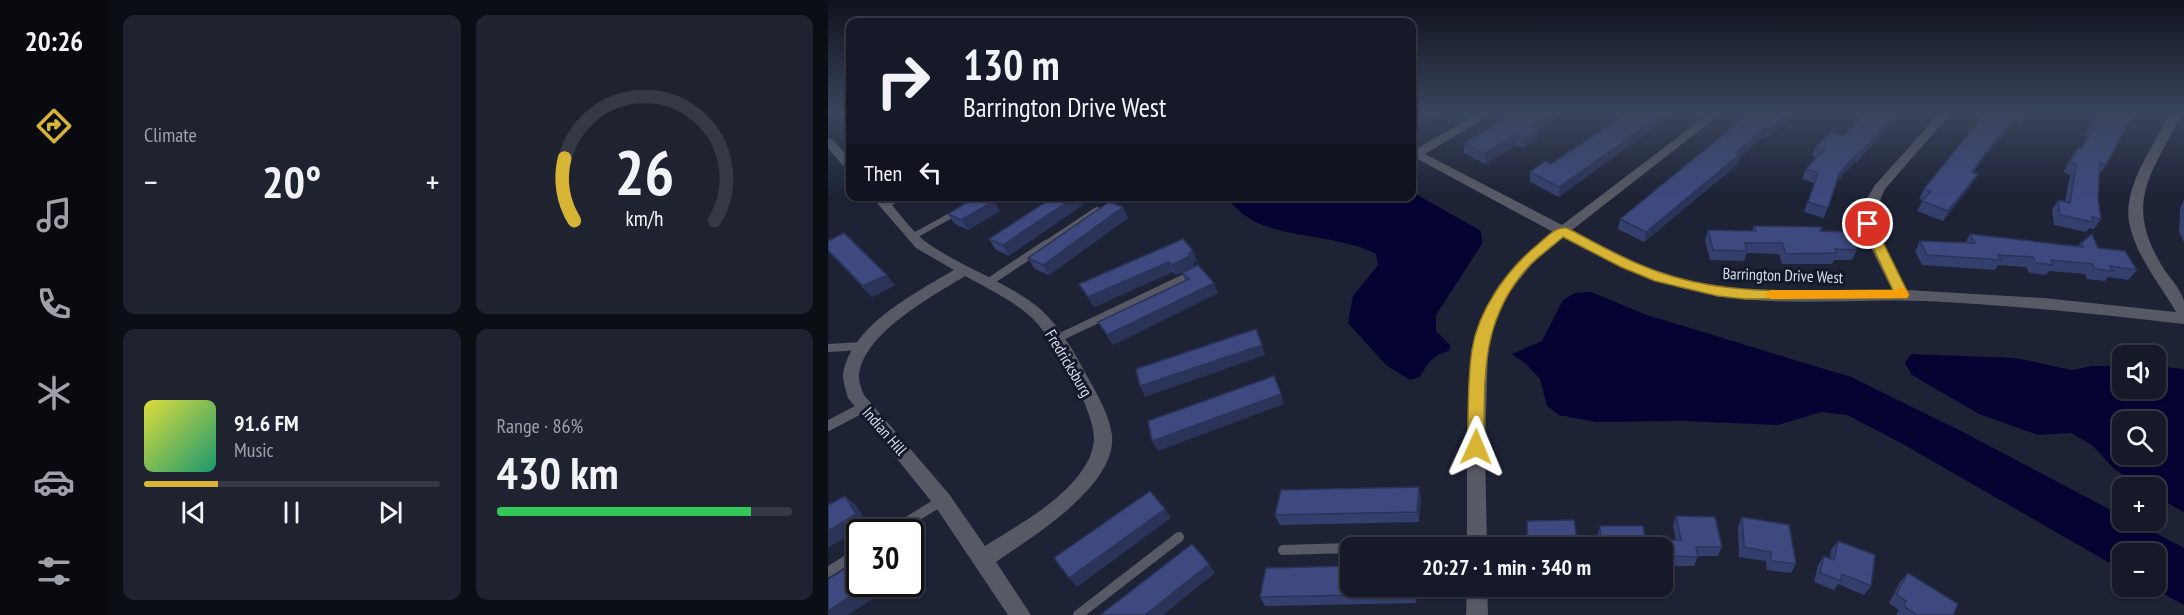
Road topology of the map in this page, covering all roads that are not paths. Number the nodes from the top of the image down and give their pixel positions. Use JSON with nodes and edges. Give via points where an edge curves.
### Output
{"nodes":[{"id":1,"x":828,"y":141,"type":"edge"},
{"id":2,"x":1436,"y":141,"type":"edge"},
{"id":3,"x":1680,"y":141,"type":"edge"},
{"id":4,"x":1921,"y":141,"type":"edge"},
{"id":5,"x":2169,"y":141,"type":"edge"},
{"id":6,"x":1416,"y":152,"type":"edge"},
{"id":7,"x":1416,"y":154,"type":"edge"},
{"id":8,"x":846,"y":161,"type":"edge"},
{"id":9,"x":881,"y":201,"type":"edge"},
{"id":10,"x":967,"y":207,"type":"edge"},
{"id":11,"x":1097,"y":210,"type":"edge"},
{"id":12,"x":1562,"y":231,"type":"junction"},
{"id":13,"x":912,"y":237,"type":"junction"},
{"id":14,"x":964,"y":270,"type":"junction"},
{"id":15,"x":1197,"y":272,"type":"edge"},
{"id":16,"x":989,"y":282,"type":"junction"},
{"id":17,"x":1902,"y":295,"type":"junction"},
{"id":18,"x":2184,"y":314,"type":"edge"},
{"id":19,"x":2184,"y":319,"type":"edge"},
{"id":20,"x":1056,"y":339,"type":"junction"},
{"id":21,"x":863,"y":346,"type":"junction"},
{"id":22,"x":828,"y":348,"type":"edge"},
{"id":23,"x":864,"y":407,"type":"junction"},
{"id":24,"x":828,"y":426,"type":"edge"},
{"id":25,"x":942,"y":500,"type":"junction"},
{"id":26,"x":912,"y":519,"type":"edge"},
{"id":27,"x":1179,"y":537,"type":"dead end"},
{"id":28,"x":1477,"y":537,"type":"edge"},
{"id":29,"x":1340,"y":548,"type":"edge"},
{"id":30,"x":1283,"y":550,"type":"dead end"},
{"id":31,"x":982,"y":560,"type":"junction"},
{"id":32,"x":846,"y":561,"type":"edge"},
{"id":33,"x":828,"y":572,"type":"edge"},
{"id":34,"x":1477,"y":597,"type":"edge"},
{"id":35,"x":1020,"y":615,"type":"edge"},
{"id":36,"x":1078,"y":615,"type":"edge"},
{"id":37,"x":1477,"y":615,"type":"edge"}],
"edges":[{"from":1,"to":8,"type":"street"},
{"from":2,"to":6,"type":"street"},
{"from":3,"to":12,"type":"street"},
{"from":4,"to":17,"type":"street","via":[[1879,188],[1868,211],[1874,240]]},
{"from":5,"to":18,"type":"street","via":[[2140,188],[2135,212],[2142,240]]},
{"from":7,"to":12,"type":"street","name":"Barrington Drive West"},
{"from":9,"to":13,"type":"street","name":"Fredricksburg"},
{"from":10,"to":13,"type":"lane"},
{"from":11,"to":16,"type":"lane"},
{"from":12,"to":17,"type":"street","name":"Barrington Drive West","via":[[1660,278],[1718,291]]},
{"from":12,"to":28,"type":"street","via":[[1528,260],[1503,290],[1480,348]]},
{"from":13,"to":14,"type":"street","name":"Fredricksburg"},
{"from":14,"to":16,"type":"street","name":"Fredricksburg"},
{"from":14,"to":21,"type":"street","name":"Indian Hill","via":[[884,322]]},
{"from":15,"to":20,"type":"lane"},
{"from":16,"to":20,"type":"street","name":"Fredricksburg","via":[[1038,315]]},
{"from":17,"to":19,"type":"street","name":"Barrington Drive West","via":[[2055,304]]},
{"from":20,"to":31,"type":"street","name":"Fredricksburg","via":[[1098,414],[1101,451],[1088,476],[1075,490]]},
{"from":21,"to":22,"type":"lane"},
{"from":21,"to":23,"type":"street","name":"Indian Hill","via":[[853,364],[850,387]]},
{"from":23,"to":24,"type":"lane"},
{"from":23,"to":25,"type":"street","name":"Indian Hill"},
{"from":25,"to":26,"type":"lane"},
{"from":25,"to":31,"type":"street","name":"Indian Hill"},
{"from":27,"to":36,"type":"lane"},
{"from":29,"to":30,"type":"lane"},
{"from":31,"to":35,"type":"street","name":"Indian Hill"},
{"from":32,"to":33,"type":"lane"},
{"from":34,"to":37,"type":"street"}]}
